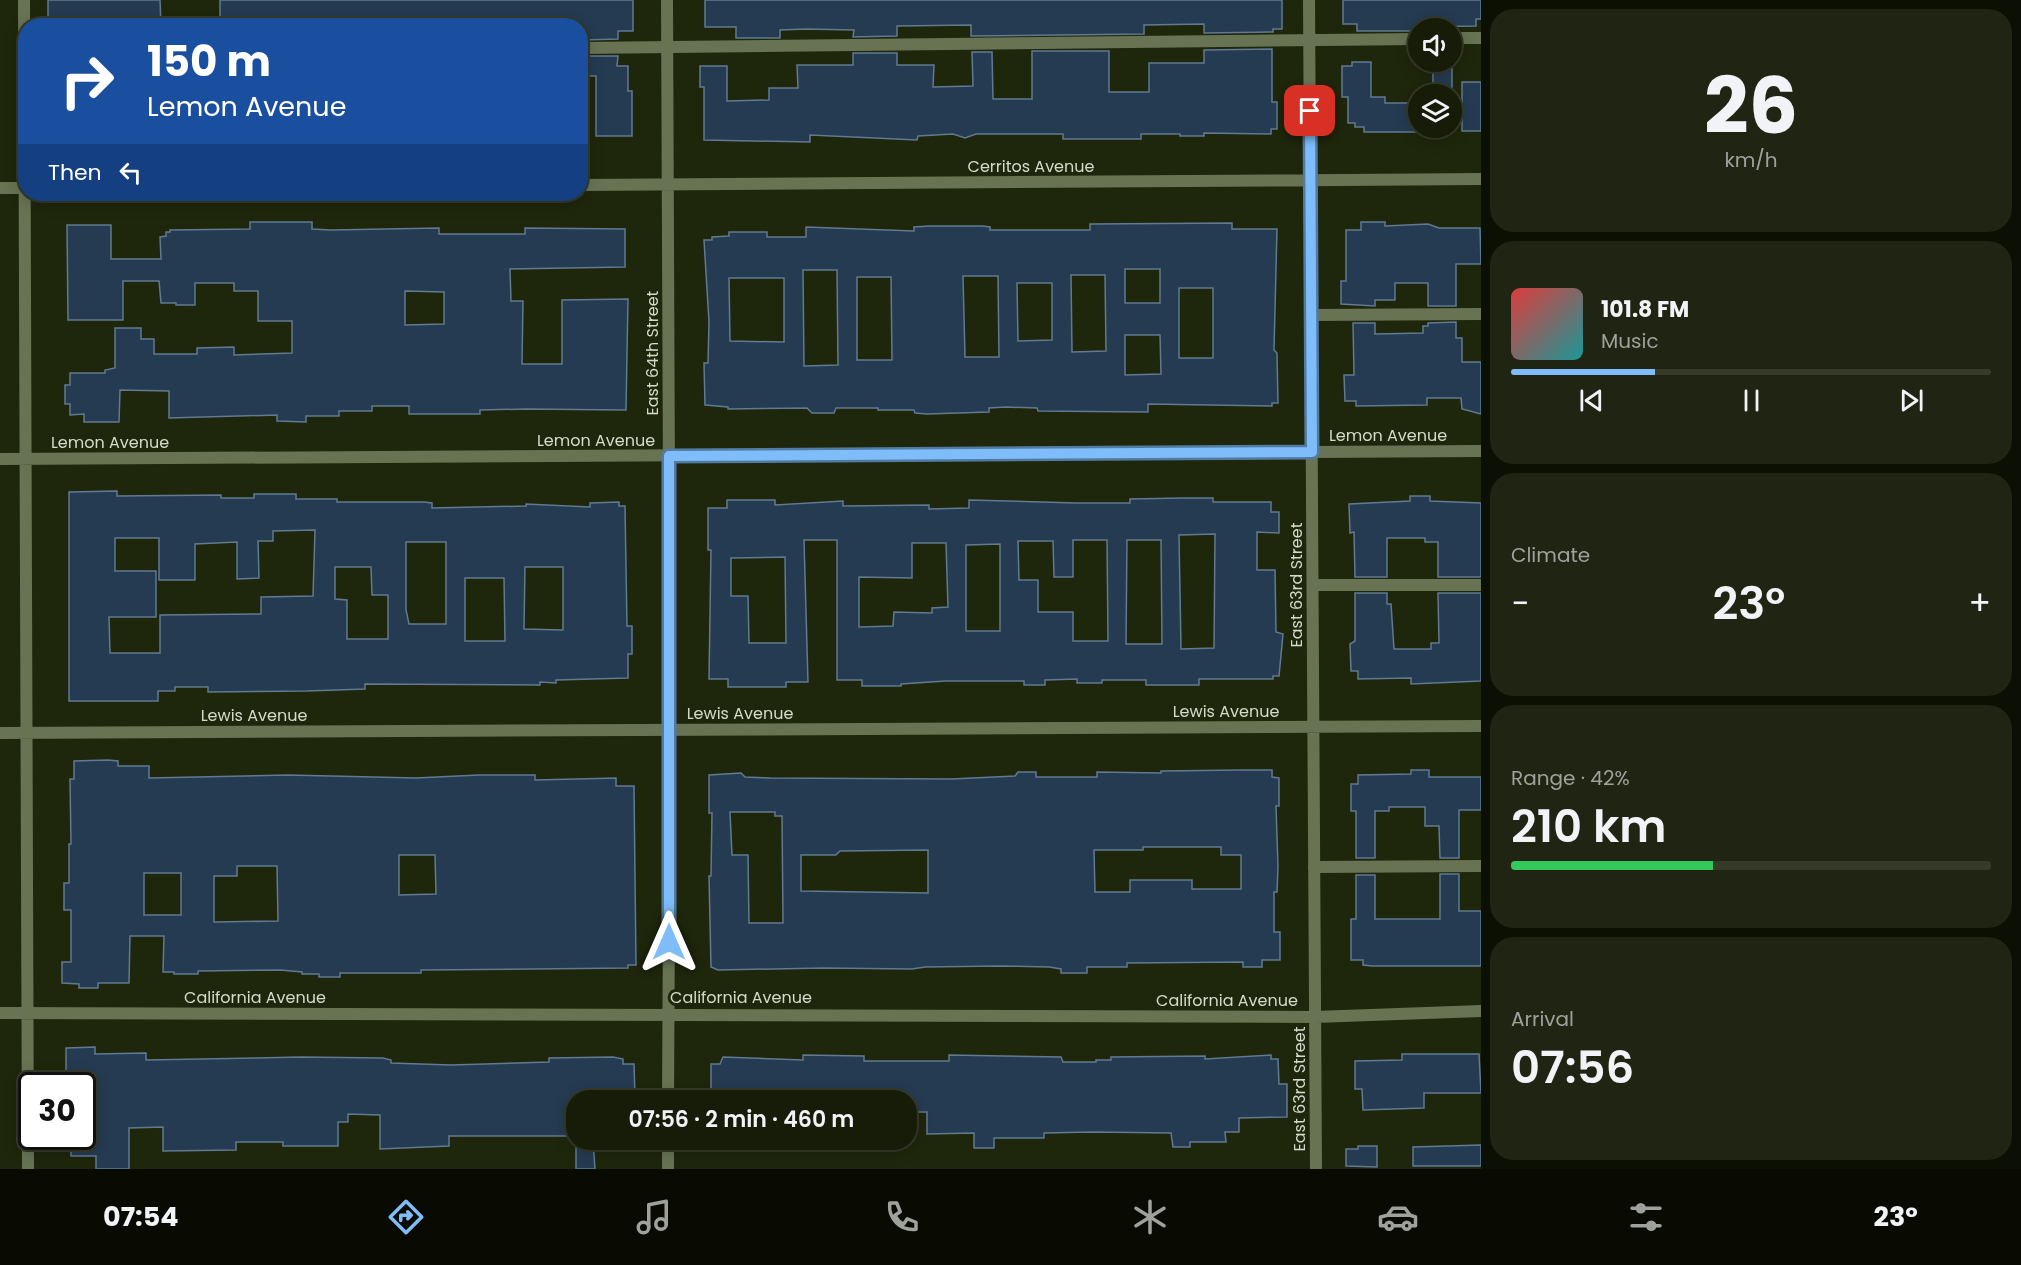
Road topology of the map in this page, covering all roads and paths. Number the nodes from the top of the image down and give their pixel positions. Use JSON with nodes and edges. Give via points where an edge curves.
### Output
{"nodes":[{"id":1,"x":24,"y":0,"type":"edge"},
{"id":2,"x":667,"y":0,"type":"edge"},
{"id":3,"x":1309,"y":0,"type":"edge"},
{"id":4,"x":24,"y":18,"type":"edge"},
{"id":5,"x":1462,"y":38,"type":"edge"},
{"id":6,"x":1481,"y":38,"type":"edge"},
{"id":7,"x":1408,"y":39,"type":"edge"},
{"id":8,"x":1310,"y":40,"type":"junction"},
{"id":9,"x":667,"y":46,"type":"junction"},
{"id":10,"x":588,"y":48,"type":"edge"},
{"id":11,"x":1481,"y":179,"type":"edge"},
{"id":12,"x":1311,"y":181,"type":"junction"},
{"id":13,"x":588,"y":185,"type":"edge"},
{"id":14,"x":667,"y":185,"type":"junction"},
{"id":15,"x":0,"y":188,"type":"edge"},
{"id":16,"x":18,"y":188,"type":"edge"},
{"id":17,"x":24,"y":201,"type":"edge"},
{"id":18,"x":1481,"y":314,"type":"edge"},
{"id":19,"x":1311,"y":315,"type":"junction"},
{"id":20,"x":1481,"y":451,"type":"edge"},
{"id":21,"x":1312,"y":452,"type":"junction"},
{"id":22,"x":669,"y":456,"type":"junction"},
{"id":23,"x":0,"y":459,"type":"edge"},
{"id":24,"x":25,"y":459,"type":"junction"},
{"id":25,"x":1313,"y":585,"type":"junction"},
{"id":26,"x":1481,"y":585,"type":"edge"},
{"id":27,"x":1481,"y":726,"type":"edge"},
{"id":28,"x":1314,"y":727,"type":"junction"},
{"id":29,"x":670,"y":730,"type":"junction"},
{"id":30,"x":0,"y":733,"type":"edge"},
{"id":31,"x":26,"y":733,"type":"junction"},
{"id":32,"x":1481,"y":866,"type":"edge"},
{"id":33,"x":1314,"y":867,"type":"junction"},
{"id":34,"x":1481,"y":1011,"type":"edge"},
{"id":35,"x":0,"y":1013,"type":"edge"},
{"id":36,"x":27,"y":1013,"type":"junction"},
{"id":37,"x":668,"y":1013,"type":"junction"},
{"id":38,"x":1316,"y":1017,"type":"junction"},
{"id":39,"x":668,"y":1090,"type":"edge"},
{"id":40,"x":668,"y":1150,"type":"edge"},
{"id":41,"x":28,"y":1169,"type":"edge"},
{"id":42,"x":668,"y":1169,"type":"edge"},
{"id":43,"x":1317,"y":1169,"type":"edge"}],
"edges":[{"from":1,"to":4,"type":"street"},
{"from":2,"to":9,"type":"street","name":"East 64th Street"},
{"from":3,"to":8,"type":"street","name":"East 63rd Street"},
{"from":5,"to":6,"type":"street"},
{"from":7,"to":8,"type":"street"},
{"from":8,"to":9,"type":"street"},
{"from":8,"to":12,"type":"street","name":"East 63rd Street"},
{"from":9,"to":10,"type":"street"},
{"from":9,"to":14,"type":"street","name":"East 64th Street"},
{"from":11,"to":12,"type":"street","name":"Cerritos Avenue"},
{"from":12,"to":14,"type":"street","name":"Cerritos Avenue"},
{"from":12,"to":19,"type":"street","name":"East 63rd Street"},
{"from":13,"to":14,"type":"street","name":"Cerritos Avenue"},
{"from":14,"to":22,"type":"street","name":"East 64th Street"},
{"from":15,"to":16,"type":"street"},
{"from":17,"to":24,"type":"street"},
{"from":18,"to":19,"type":"street"},
{"from":19,"to":21,"type":"street","name":"East 63rd Street"},
{"from":20,"to":21,"type":"street","name":"Lemon Avenue"},
{"from":21,"to":22,"type":"street","name":"Lemon Avenue"},
{"from":21,"to":25,"type":"street","name":"East 63rd Street"},
{"from":22,"to":24,"type":"street","name":"Lemon Avenue"},
{"from":22,"to":29,"type":"street","name":"East 64th Street"},
{"from":23,"to":24,"type":"street","name":"Lemon Avenue"},
{"from":24,"to":31,"type":"street"},
{"from":25,"to":26,"type":"street"},
{"from":25,"to":28,"type":"street","name":"East 63rd Street"},
{"from":27,"to":28,"type":"street","name":"Lewis Avenue"},
{"from":28,"to":29,"type":"street","name":"Lewis Avenue"},
{"from":28,"to":33,"type":"street","name":"East 63rd Street"},
{"from":29,"to":31,"type":"street","name":"Lewis Avenue"},
{"from":29,"to":37,"type":"street","name":"East 64th Street"},
{"from":30,"to":31,"type":"street","name":"Lewis Avenue"},
{"from":31,"to":36,"type":"street"},
{"from":32,"to":33,"type":"street"},
{"from":33,"to":38,"type":"street","name":"East 63rd Street"},
{"from":34,"to":38,"type":"street","name":"California Avenue"},
{"from":35,"to":36,"type":"street","name":"California Avenue"},
{"from":36,"to":37,"type":"street","name":"California Avenue"},
{"from":36,"to":41,"type":"street"},
{"from":37,"to":38,"type":"street","name":"California Avenue"},
{"from":37,"to":39,"type":"street","name":"East 64th Street"},
{"from":38,"to":43,"type":"street","name":"East 63rd Street"},
{"from":40,"to":42,"type":"street"}]}
